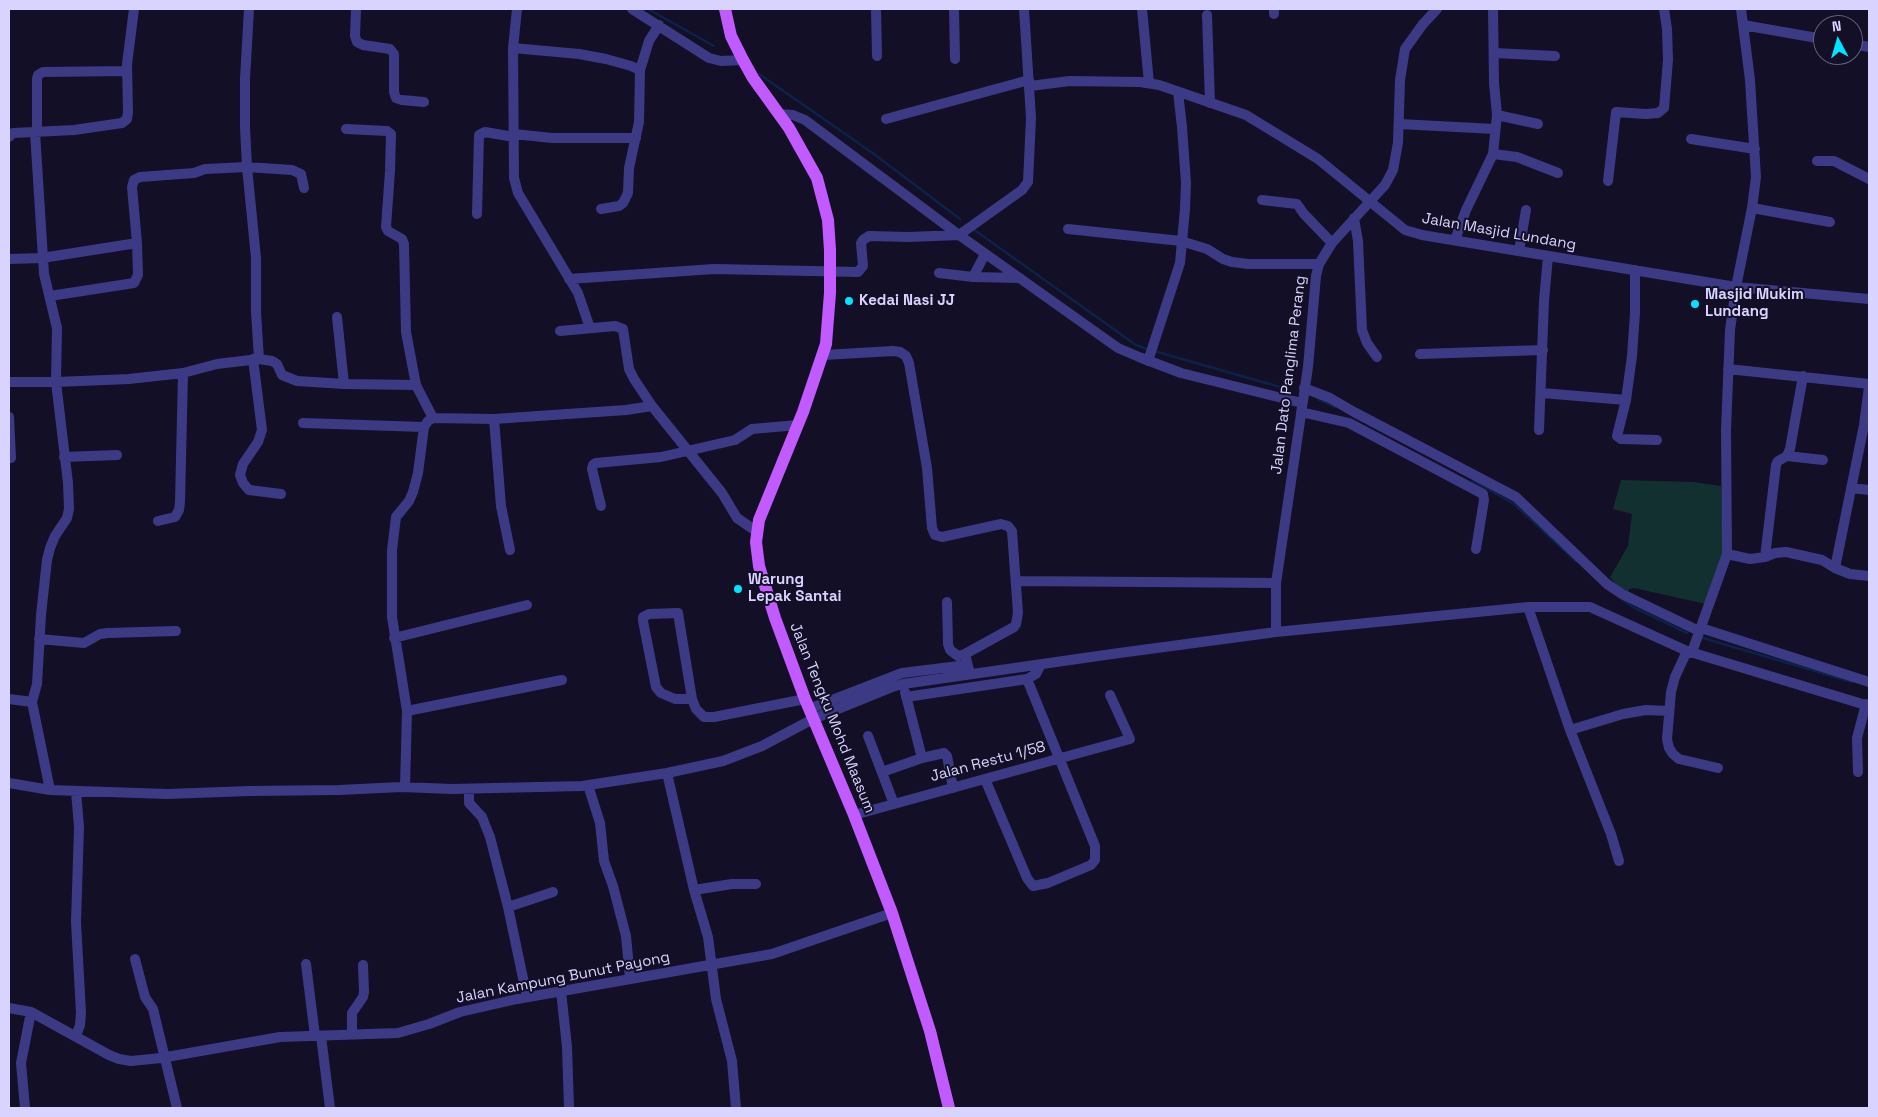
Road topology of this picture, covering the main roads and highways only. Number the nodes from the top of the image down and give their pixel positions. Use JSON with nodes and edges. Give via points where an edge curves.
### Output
{"nodes":[{"id":1,"x":725,"y":9,"type":"edge"},
{"id":2,"x":949,"y":1108,"type":"edge"}],
"edges":[{"from":1,"to":2,"type":"main road","name":"Jalan Tengku Mohd Maasum","via":[[743,60],[805,154],[822,190],[828,220],[831,272],[824,355],[759,520],[756,531],[759,566],[809,709],[892,913],[930,1031]]}]}
